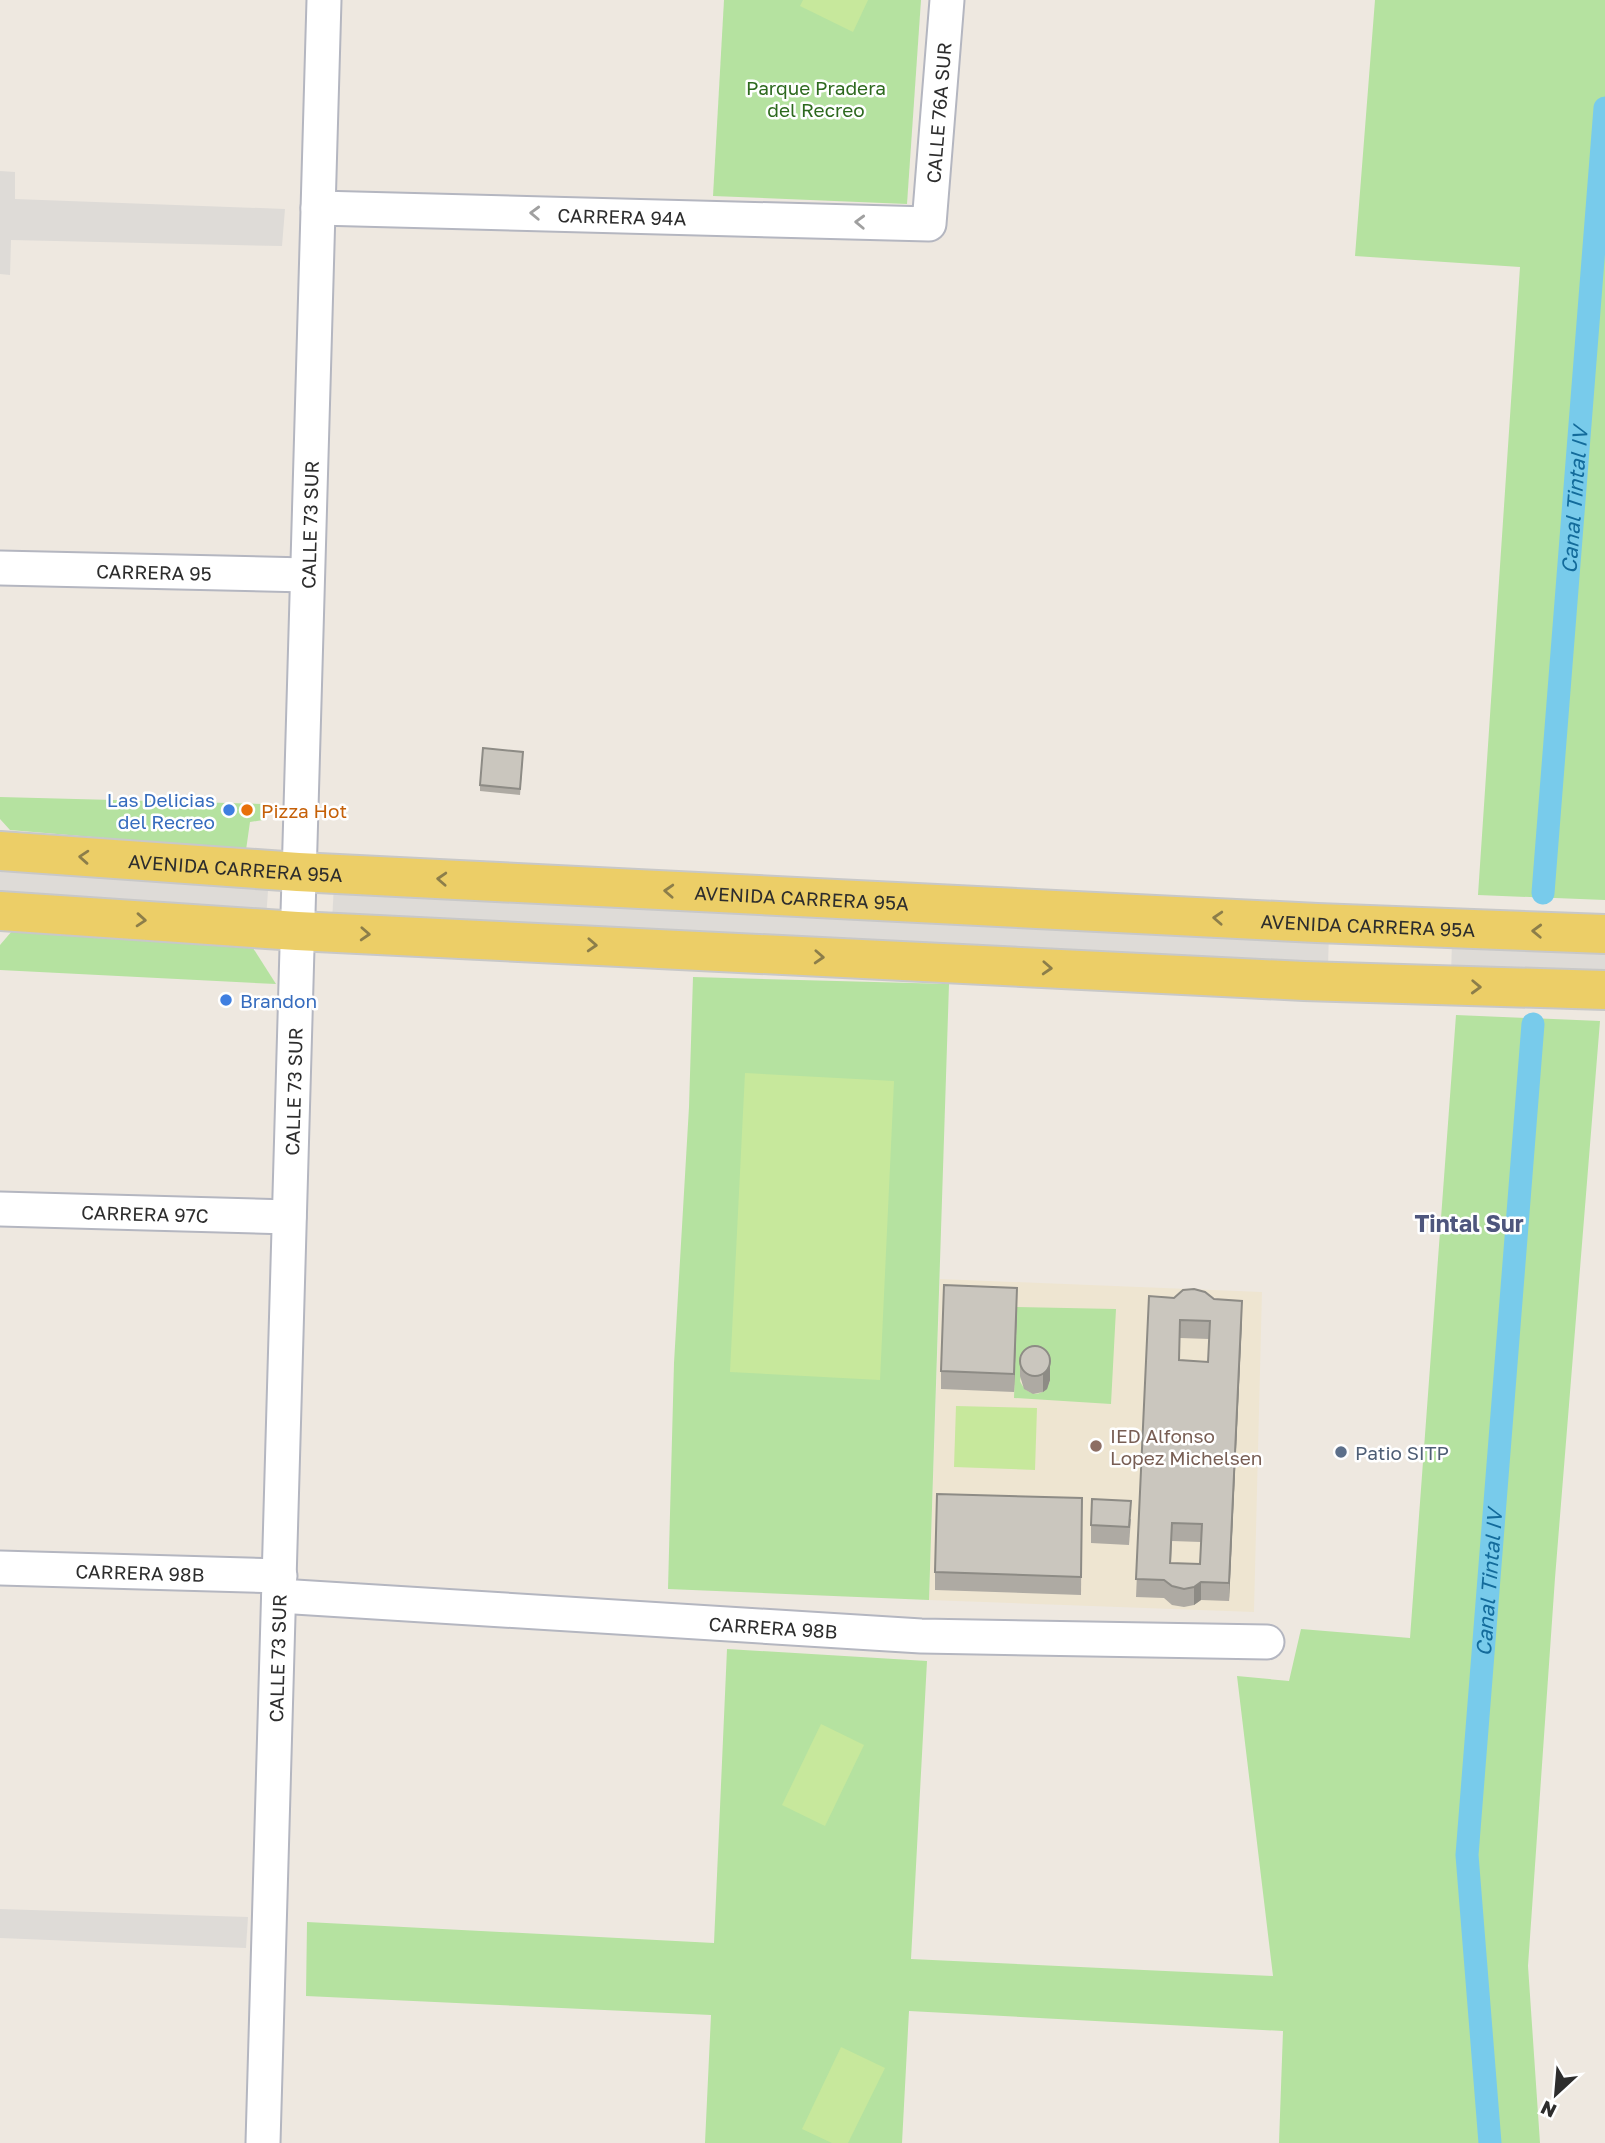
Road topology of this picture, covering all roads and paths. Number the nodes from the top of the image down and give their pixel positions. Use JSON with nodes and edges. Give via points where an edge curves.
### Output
{"nodes":[{"id":1,"x":324,"y":0,"type":"edge"},
{"id":2,"x":947,"y":0,"type":"edge"},
{"id":3,"x":318,"y":208,"type":"junction"},
{"id":4,"x":929,"y":224,"type":"joint"},
{"id":5,"x":0,"y":568,"type":"edge"},
{"id":6,"x":307,"y":575,"type":"junction"},
{"id":7,"x":0,"y":852,"type":"edge"},
{"id":8,"x":298,"y":872,"type":"junction"},
{"id":9,"x":0,"y":911,"type":"edge"},
{"id":10,"x":1335,"y":923,"type":"junction"},
{"id":11,"x":1432,"y":928,"type":"junction"},
{"id":12,"x":297,"y":931,"type":"junction"},
{"id":13,"x":1605,"y":934,"type":"edge"},
{"id":14,"x":1334,"y":982,"type":"junction"},
{"id":15,"x":1427,"y":985,"type":"junction"},
{"id":16,"x":1605,"y":990,"type":"edge"},
{"id":17,"x":0,"y":1209,"type":"edge"},
{"id":18,"x":289,"y":1217,"type":"junction"},
{"id":19,"x":0,"y":1568,"type":"edge"},
{"id":20,"x":279,"y":1586,"type":"junction"},
{"id":21,"x":1267,"y":1642,"type":"dead end"},
{"id":22,"x":263,"y":2143,"type":"edge"}],
"edges":[{"from":1,"to":3,"type":"street","name":"CALLE 73 SUR"},
{"from":2,"to":4,"type":"street","name":"CALLE 76A SUR"},
{"from":4,"to":3,"type":"street","name":"CARRERA 94A","one_way":true},
{"from":3,"to":6,"type":"street","name":"CALLE 73 SUR"},
{"from":5,"to":6,"type":"street","name":"CARRERA 95"},
{"from":6,"to":8,"type":"street","name":"CALLE 73 SUR"},
{"from":8,"to":7,"type":"main road","name":"AVENIDA CARRERA 95A","one_way":true},
{"from":10,"to":8,"type":"main road","name":"AVENIDA CARRERA 95A","one_way":true},
{"from":8,"to":12,"type":"street","name":"CALLE 73 SUR"},
{"from":9,"to":12,"type":"main road","one_way":true},
{"from":10,"to":11,"type":"main road","name":"AVENIDA CARRERA 95A"},
{"from":10,"to":14,"type":"main road","via":[[1350,948],[1348,962]]},
{"from":13,"to":11,"type":"main road","name":"AVENIDA CARRERA 95A","one_way":true},
{"from":11,"to":15,"type":"main road","via":[[1422,936],[1414,960]]},
{"from":12,"to":14,"type":"main road","one_way":true},
{"from":12,"to":18,"type":"street","name":"CALLE 73 SUR"},
{"from":14,"to":15,"type":"main road"},
{"from":15,"to":16,"type":"main road","one_way":true},
{"from":17,"to":18,"type":"street","name":"CARRERA 97C"},
{"from":18,"to":20,"type":"street","name":"CALLE 73 SUR"},
{"from":19,"to":20,"type":"street","name":"CARRERA 98B"},
{"from":20,"to":21,"type":"street","name":"CARRERA 98B","via":[[921,1636]]},
{"from":20,"to":22,"type":"street","name":"CALLE 73 SUR"}]}
